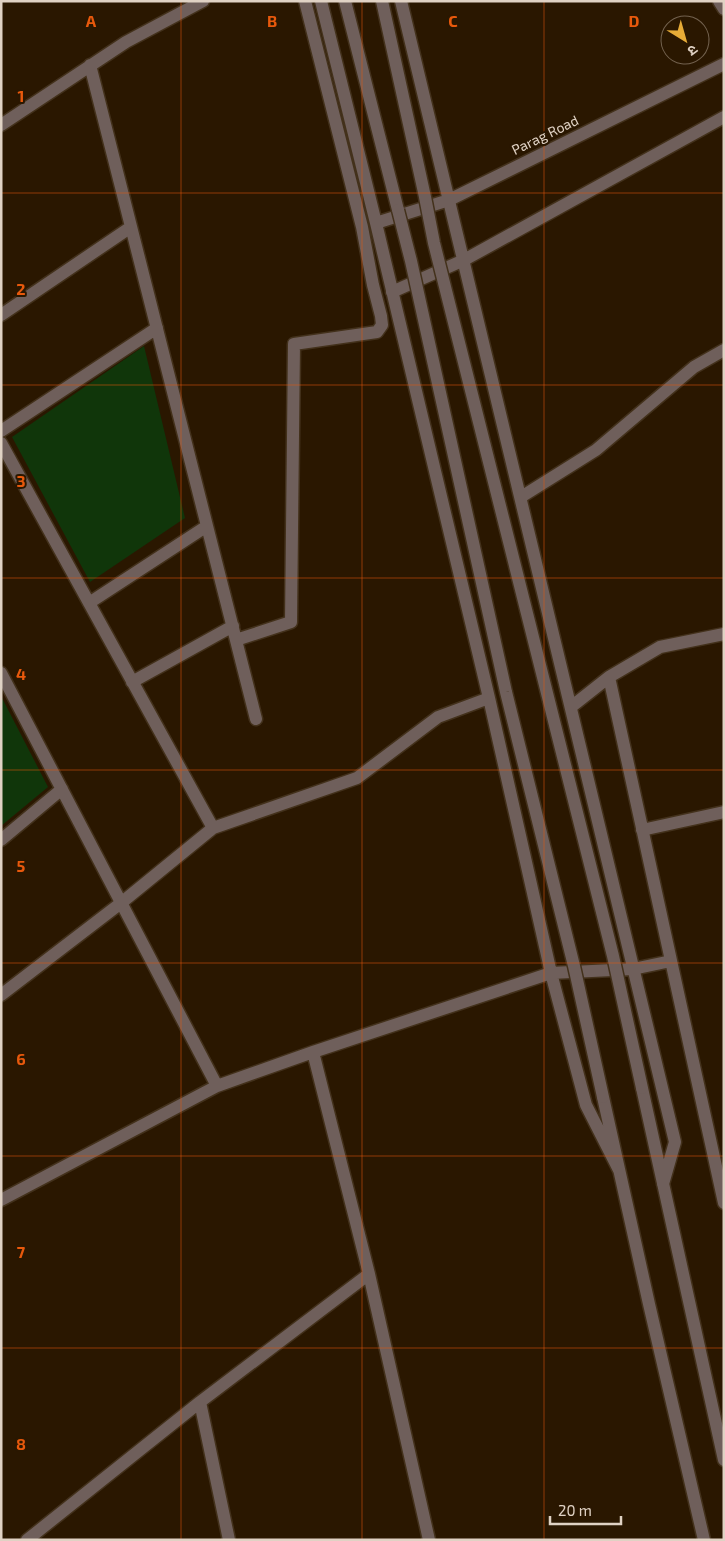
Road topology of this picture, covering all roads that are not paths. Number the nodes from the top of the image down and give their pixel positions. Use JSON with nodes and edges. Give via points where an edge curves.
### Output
{"nodes":[{"id":1,"x":203,"y":1,"type":"edge"},
{"id":2,"x":305,"y":1,"type":"edge"},
{"id":3,"x":321,"y":1,"type":"edge"},
{"id":4,"x":345,"y":1,"type":"edge"},
{"id":5,"x":382,"y":1,"type":"edge"},
{"id":6,"x":401,"y":1,"type":"edge"},
{"id":7,"x":719,"y":1,"type":"edge"},
{"id":8,"x":724,"y":10,"type":"edge"},
{"id":9,"x":724,"y":64,"type":"edge"},
{"id":10,"x":90,"y":66,"type":"junction"},
{"id":11,"x":724,"y":118,"type":"edge"},
{"id":12,"x":1,"y":125,"type":"edge"},
{"id":13,"x":449,"y":200,"type":"junction"},
{"id":14,"x":376,"y":223,"type":"junction"},
{"id":15,"x":131,"y":227,"type":"junction"},
{"id":16,"x":464,"y":260,"type":"junction"},
{"id":17,"x":392,"y":292,"type":"junction"},
{"id":18,"x":1,"y":315,"type":"edge"},
{"id":19,"x":157,"y":328,"type":"junction"},
{"id":20,"x":724,"y":350,"type":"edge"},
{"id":21,"x":1,"y":431,"type":"edge"},
{"id":22,"x":1,"y":443,"type":"edge"},
{"id":23,"x":521,"y":497,"type":"junction"},
{"id":24,"x":207,"y":526,"type":"junction"},
{"id":25,"x":89,"y":603,"type":"junction"},
{"id":26,"x":233,"y":626,"type":"junction"},
{"id":27,"x":724,"y":634,"type":"edge"},
{"id":28,"x":236,"y":640,"type":"junction"},
{"id":29,"x":1,"y":673,"type":"edge"},
{"id":30,"x":609,"y":677,"type":"junction"},
{"id":31,"x":132,"y":682,"type":"junction"},
{"id":32,"x":489,"y":698,"type":"junction"},
{"id":33,"x":571,"y":708,"type":"junction"},
{"id":34,"x":256,"y":719,"type":"dead end"},
{"id":35,"x":62,"y":789,"type":"junction"},
{"id":36,"x":724,"y":812,"type":"edge"},
{"id":37,"x":213,"y":828,"type":"junction"},
{"id":38,"x":642,"y":830,"type":"junction"},
{"id":39,"x":1,"y":840,"type":"edge"},
{"id":40,"x":121,"y":903,"type":"junction"},
{"id":41,"x":671,"y":961,"type":"junction"},
{"id":42,"x":632,"y":970,"type":"junction"},
{"id":43,"x":551,"y":974,"type":"junction"},
{"id":44,"x":1,"y":995,"type":"edge"},
{"id":45,"x":312,"y":1052,"type":"junction"},
{"id":46,"x":217,"y":1086,"type":"junction"},
{"id":47,"x":619,"y":1170,"type":"junction"},
{"id":48,"x":663,"y":1184,"type":"junction"},
{"id":49,"x":2,"y":1198,"type":"edge"},
{"id":50,"x":724,"y":1203,"type":"edge"},
{"id":51,"x":369,"y":1274,"type":"junction"},
{"id":52,"x":200,"y":1402,"type":"junction"},
{"id":53,"x":724,"y":1460,"type":"edge"},
{"id":54,"x":27,"y":1540,"type":"edge"},
{"id":55,"x":229,"y":1540,"type":"edge"},
{"id":56,"x":428,"y":1540,"type":"edge"},
{"id":57,"x":704,"y":1540,"type":"edge"}],
"edges":[{"from":1,"to":10,"type":"street","via":[[126,42]]},
{"from":2,"to":28,"type":"street","via":[[362,227],[382,325],[377,332],[294,344],[291,622]]},
{"from":3,"to":14,"type":"street"},
{"from":4,"to":47,"type":"street","bridge":true,"via":[[411,261],[506,692],[574,966]]},
{"from":5,"to":48,"type":"street","bridge":true,"via":[[434,243],[610,946]]},
{"from":6,"to":13,"type":"street"},
{"from":7,"to":8,"type":"street"},
{"from":9,"to":13,"type":"street","name":"Parag Road"},
{"from":10,"to":12,"type":"street"},
{"from":10,"to":15,"type":"street"},
{"from":11,"to":16,"type":"street"},
{"from":13,"to":14,"type":"street","name":"Parag Road"},
{"from":13,"to":16,"type":"street"},
{"from":14,"to":17,"type":"street"},
{"from":15,"to":18,"type":"street"},
{"from":15,"to":19,"type":"street"},
{"from":16,"to":17,"type":"street"},
{"from":16,"to":23,"type":"street"},
{"from":17,"to":32,"type":"street"},
{"from":19,"to":21,"type":"street"},
{"from":19,"to":24,"type":"street"},
{"from":20,"to":23,"type":"street","via":[[694,367],[596,450]]},
{"from":22,"to":25,"type":"street"},
{"from":23,"to":33,"type":"street"},
{"from":24,"to":25,"type":"street"},
{"from":24,"to":26,"type":"street"},
{"from":25,"to":31,"type":"street"},
{"from":26,"to":28,"type":"street"},
{"from":26,"to":31,"type":"street"},
{"from":27,"to":30,"type":"street","via":[[660,647]]},
{"from":28,"to":34,"type":"street"},
{"from":29,"to":35,"type":"street"},
{"from":30,"to":33,"type":"street"},
{"from":30,"to":38,"type":"street"},
{"from":31,"to":37,"type":"street"},
{"from":32,"to":37,"type":"street","via":[[438,717],[357,778]]},
{"from":32,"to":43,"type":"street"},
{"from":33,"to":42,"type":"street"},
{"from":35,"to":39,"type":"street"},
{"from":35,"to":40,"type":"street"},
{"from":36,"to":38,"type":"street"},
{"from":37,"to":40,"type":"street"},
{"from":38,"to":41,"type":"street"},
{"from":40,"to":44,"type":"street"},
{"from":40,"to":46,"type":"street"},
{"from":41,"to":42,"type":"street"},
{"from":41,"to":50,"type":"street"},
{"from":42,"to":43,"type":"street"},
{"from":42,"to":48,"type":"street","via":[[675,1142]]},
{"from":43,"to":45,"type":"street"},
{"from":43,"to":47,"type":"street","via":[[586,1105]]},
{"from":45,"to":46,"type":"street"},
{"from":45,"to":51,"type":"street"},
{"from":46,"to":49,"type":"street"},
{"from":47,"to":57,"type":"street"},
{"from":48,"to":53,"type":"street"},
{"from":51,"to":52,"type":"street"},
{"from":51,"to":56,"type":"street"},
{"from":52,"to":54,"type":"street"},
{"from":52,"to":55,"type":"street"}]}
